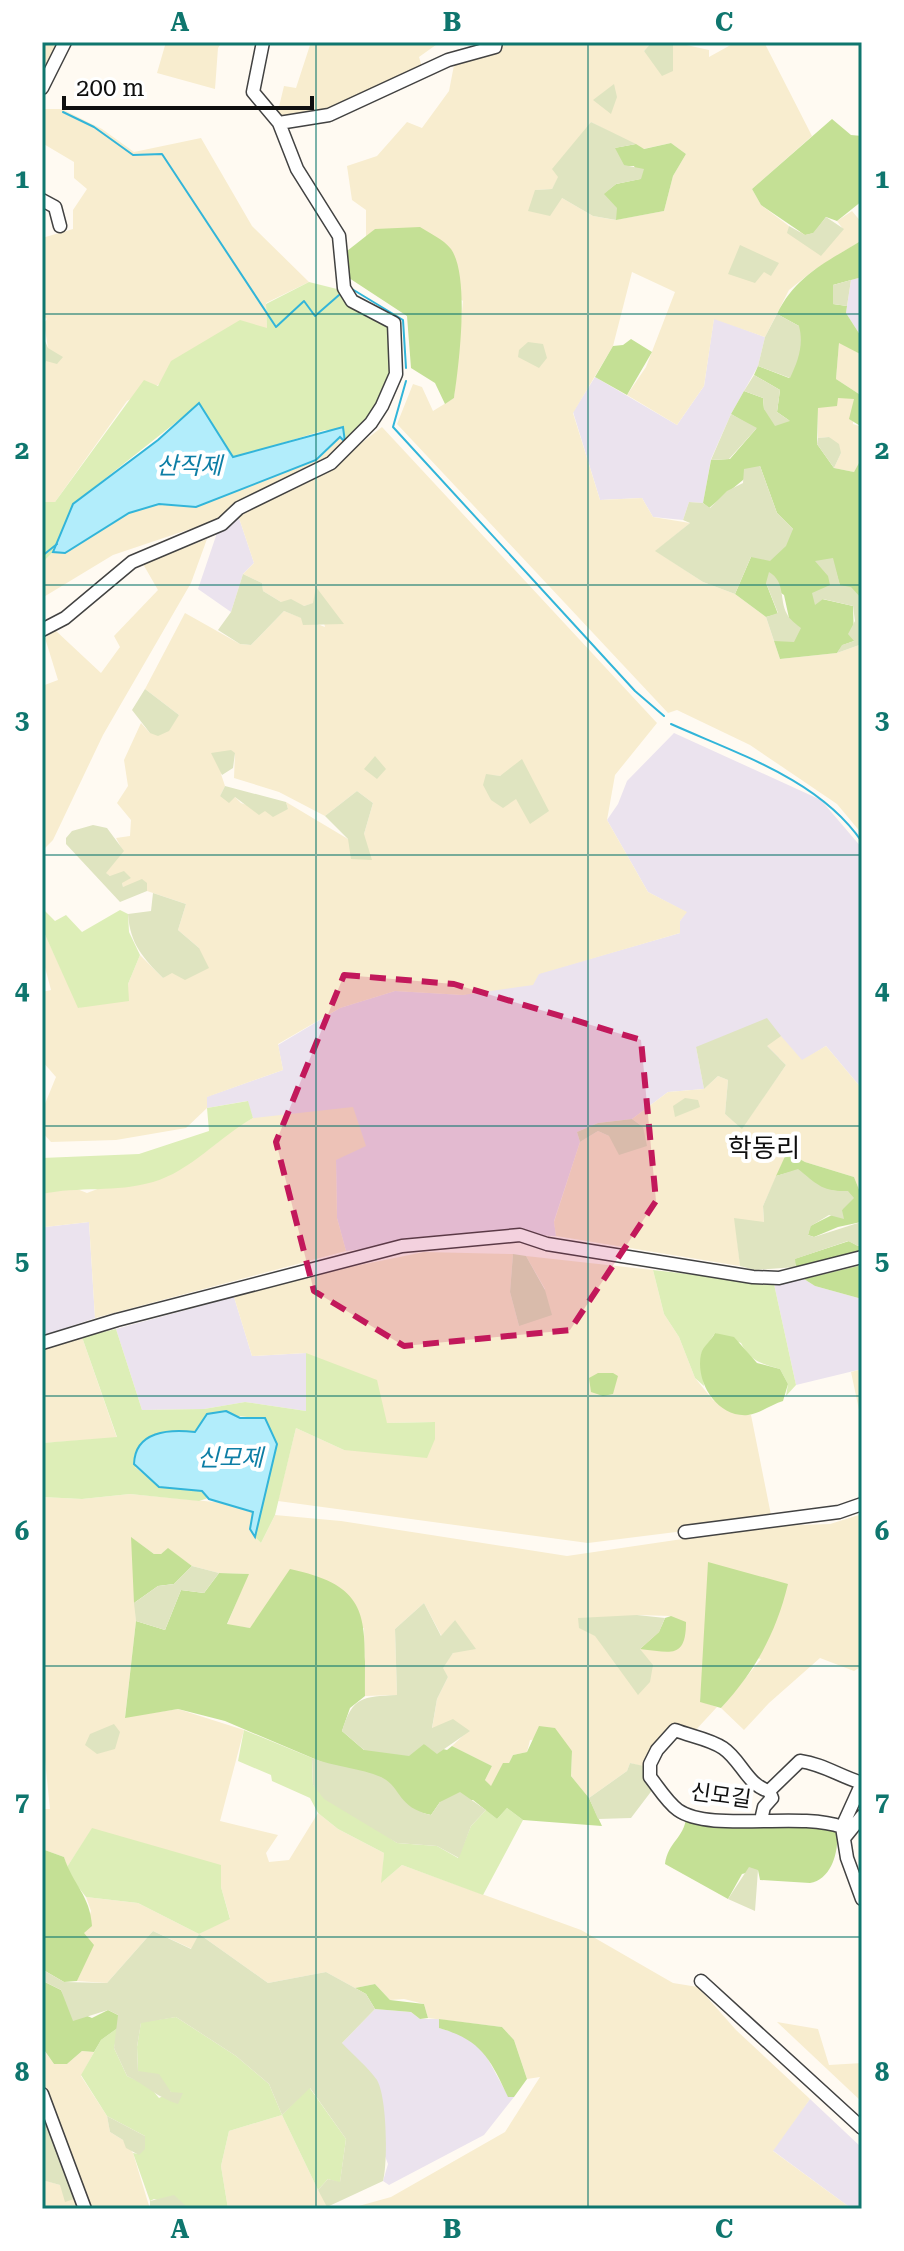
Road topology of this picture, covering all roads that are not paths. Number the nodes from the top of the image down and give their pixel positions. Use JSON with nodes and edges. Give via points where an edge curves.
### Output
{"nodes":[{"id":1,"x":65,"y":42,"type":"edge"},
{"id":2,"x":263,"y":42,"type":"edge"},
{"id":3,"x":496,"y":42,"type":"edge"},
{"id":4,"x":42,"y":88,"type":"edge"},
{"id":5,"x":279,"y":123,"type":"junction"},
{"id":6,"x":42,"y":200,"type":"edge"},
{"id":7,"x":60,"y":226,"type":"dead end"},
{"id":8,"x":42,"y":630,"type":"edge"},
{"id":9,"x":862,"y":1257,"type":"edge"},
{"id":10,"x":42,"y":1343,"type":"edge"},
{"id":11,"x":862,"y":1504,"type":"edge"},
{"id":12,"x":685,"y":1532,"type":"dead end"},
{"id":13,"x":862,"y":1783,"type":"edge"},
{"id":14,"x":769,"y":1791,"type":"junction"},
{"id":15,"x":862,"y":1816,"type":"edge"},
{"id":16,"x":761,"y":1820,"type":"junction"},
{"id":17,"x":844,"y":1832,"type":"junction"},
{"id":18,"x":862,"y":1899,"type":"edge"},
{"id":19,"x":701,"y":1981,"type":"dead end"},
{"id":20,"x":42,"y":2094,"type":"edge"},
{"id":21,"x":862,"y":2128,"type":"edge"},
{"id":22,"x":85,"y":2209,"type":"edge"}],
"edges":[{"from":1,"to":4,"type":"street"},
{"from":2,"to":5,"type":"street","via":[[253,92]]},
{"from":3,"to":5,"type":"street","via":[[495,47],[448,60],[329,115]]},
{"from":5,"to":8,"type":"street","via":[[297,169],[339,236],[344,288],[352,301],[394,323],[396,374],[382,406],[331,463],[239,508],[222,524],[132,562],[65,618]]},
{"from":6,"to":7,"type":"street","via":[[55,207]]},
{"from":9,"to":10,"type":"street","via":[[779,1278],[547,1244],[520,1235],[402,1246]]},
{"from":11,"to":12,"type":"street","via":[[839,1512]]},
{"from":13,"to":14,"type":"street","name":"신모길","via":[[821,1763],[800,1761]]},
{"from":13,"to":17,"type":"street","name":"신모길"},
{"from":14,"to":16,"type":"street","via":[[772,1798]]},
{"from":14,"to":16,"type":"street","name":"신모길","via":[[758,1788],[727,1750],[675,1730],[650,1764],[650,1777],[678,1810],[734,1821]]},
{"from":15,"to":17,"type":"street"},
{"from":16,"to":17,"type":"street","name":"신모길","via":[[822,1820]]},
{"from":17,"to":18,"type":"street"},
{"from":19,"to":21,"type":"street"},
{"from":20,"to":22,"type":"street"}]}
